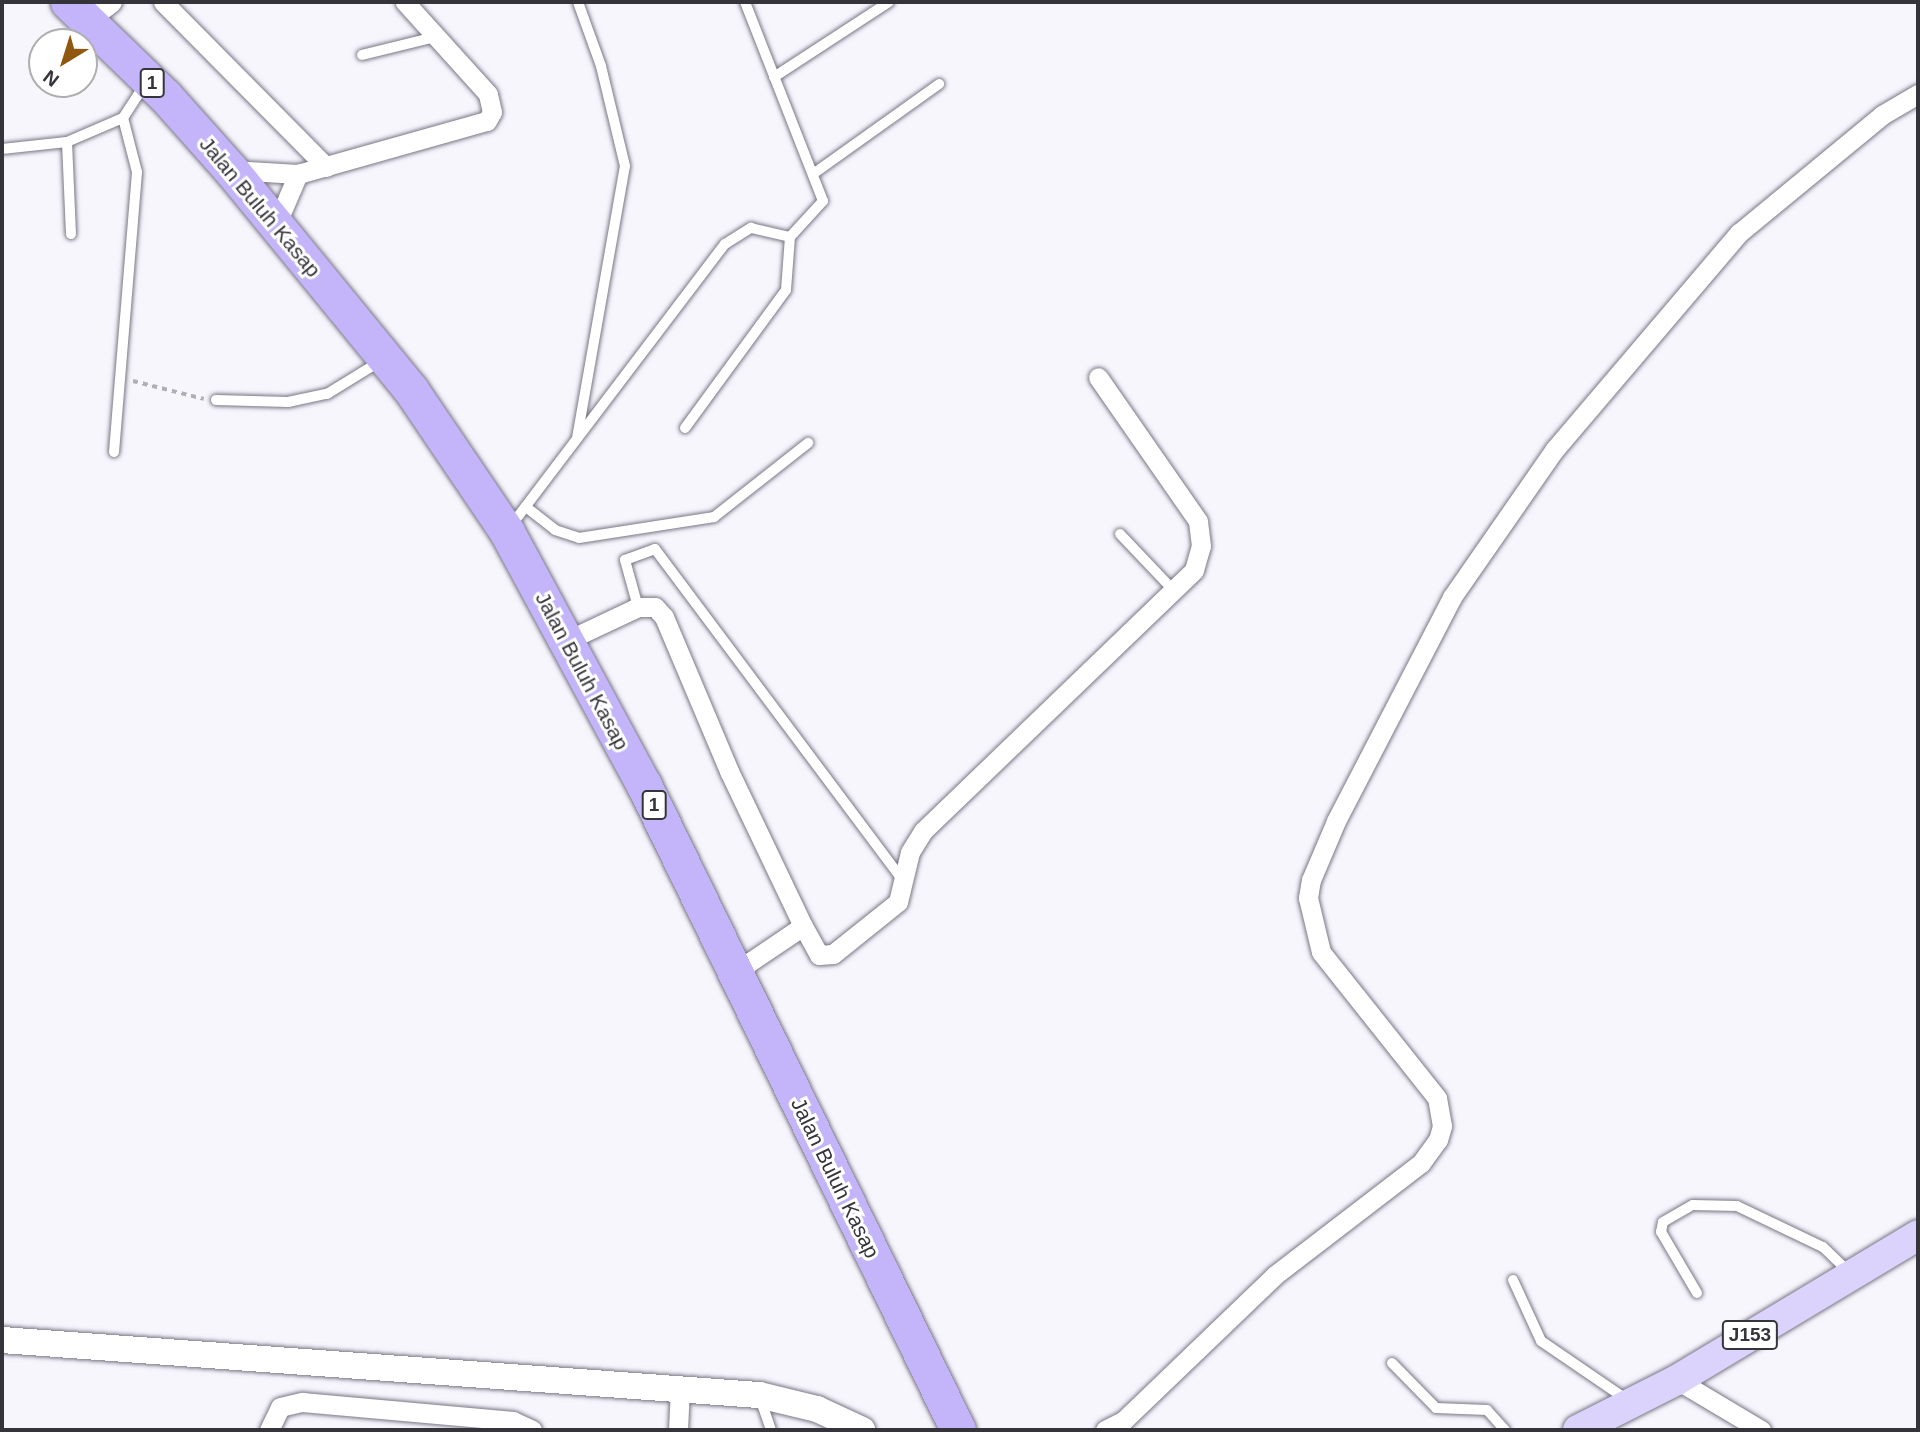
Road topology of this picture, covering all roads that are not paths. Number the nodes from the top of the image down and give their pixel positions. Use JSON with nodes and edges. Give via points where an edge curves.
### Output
{"nodes":[{"id":1,"x":163,"y":2,"type":"edge"},
{"id":2,"x":405,"y":2,"type":"edge"},
{"id":3,"x":578,"y":2,"type":"edge"},
{"id":4,"x":745,"y":2,"type":"edge"},
{"id":5,"x":889,"y":2,"type":"edge"},
{"id":6,"x":90,"y":8,"type":"edge"},
{"id":7,"x":436,"y":37,"type":"junction"},
{"id":8,"x":362,"y":55,"type":"dead end"},
{"id":9,"x":774,"y":77,"type":"junction"},
{"id":10,"x":148,"y":79,"type":"junction"},
{"id":11,"x":939,"y":84,"type":"dead end"},
{"id":12,"x":1918,"y":94,"type":"edge"},
{"id":13,"x":123,"y":118,"type":"junction"},
{"id":14,"x":67,"y":142,"type":"junction"},
{"id":15,"x":2,"y":149,"type":"edge"},
{"id":16,"x":326,"y":167,"type":"junction"},
{"id":17,"x":231,"y":170,"type":"junction"},
{"id":18,"x":298,"y":174,"type":"junction"},
{"id":19,"x":813,"y":174,"type":"junction"},
{"id":20,"x":276,"y":225,"type":"junction"},
{"id":21,"x":71,"y":234,"type":"dead end"},
{"id":22,"x":790,"y":237,"type":"junction"},
{"id":23,"x":385,"y":358,"type":"junction"},
{"id":24,"x":1098,"y":377,"type":"dead end"},
{"id":25,"x":216,"y":400,"type":"road end"},
{"id":26,"x":685,"y":428,"type":"dead end"},
{"id":27,"x":576,"y":441,"type":"junction"},
{"id":28,"x":808,"y":443,"type":"dead end"},
{"id":29,"x":114,"y":452,"type":"dead end"},
{"id":30,"x":517,"y":519,"type":"junction"},
{"id":31,"x":1120,"y":534,"type":"dead end"},
{"id":32,"x":1174,"y":591,"type":"junction"},
{"id":33,"x":638,"y":607,"type":"junction"},
{"id":34,"x":566,"y":641,"type":"junction"},
{"id":35,"x":905,"y":884,"type":"junction"},
{"id":36,"x":803,"y":926,"type":"junction"},
{"id":37,"x":735,"y":972,"type":"junction"},
{"id":38,"x":1918,"y":1235,"type":"edge"},
{"id":39,"x":1849,"y":1273,"type":"junction"},
{"id":40,"x":1513,"y":1280,"type":"dead end"},
{"id":41,"x":1697,"y":1293,"type":"dead end"},
{"id":42,"x":2,"y":1340,"type":"edge"},
{"id":43,"x":1392,"y":1363,"type":"dead end"},
{"id":44,"x":1677,"y":1380,"type":"junction"},
{"id":45,"x":680,"y":1387,"type":"junction"},
{"id":46,"x":759,"y":1395,"type":"junction"},
{"id":47,"x":1632,"y":1403,"type":"junction"},
{"id":48,"x":420,"y":1422,"type":"edge"},
{"id":49,"x":269,"y":1430,"type":"edge"},
{"id":50,"x":532,"y":1430,"type":"edge"},
{"id":51,"x":678,"y":1430,"type":"edge"},
{"id":52,"x":771,"y":1430,"type":"edge"},
{"id":53,"x":862,"y":1430,"type":"edge"},
{"id":54,"x":958,"y":1430,"type":"edge"},
{"id":55,"x":1105,"y":1430,"type":"edge"},
{"id":56,"x":1505,"y":1430,"type":"edge"},
{"id":57,"x":1578,"y":1430,"type":"edge"},
{"id":58,"x":1761,"y":1430,"type":"edge"}],
"edges":[{"from":1,"to":16,"type":"street"},
{"from":2,"to":7,"type":"street"},
{"from":3,"to":27,"type":"lane","via":[[601,66],[625,166]]},
{"from":4,"to":9,"type":"lane"},
{"from":5,"to":9,"type":"lane"},
{"from":6,"to":10,"type":"highway","name":"Jalan Buluh Kasap","number":"1"},
{"from":7,"to":8,"type":"lane"},
{"from":7,"to":16,"type":"street","via":[[488,94],[492,113],[487,121]]},
{"from":9,"to":19,"type":"lane"},
{"from":10,"to":13,"type":"lane"},
{"from":10,"to":17,"type":"highway","name":"Jalan Buluh Kasap","number":"1"},
{"from":11,"to":19,"type":"lane"},
{"from":12,"to":55,"type":"street","via":[[1882,115],[1741,231],[1555,449],[1452,597],[1336,821],[1313,874],[1308,898],[1321,952],[1437,1098],[1441,1112],[1438,1140],[1421,1163],[1275,1275],[1123,1421]]},
{"from":13,"to":14,"type":"lane"},
{"from":13,"to":29,"type":"lane","via":[[137,172]]},
{"from":14,"to":15,"type":"lane"},
{"from":14,"to":21,"type":"lane"},
{"from":16,"to":18,"type":"street"},
{"from":17,"to":18,"type":"street"},
{"from":17,"to":20,"type":"highway","name":"Jalan Buluh Kasap","number":"1"},
{"from":18,"to":20,"type":"street"},
{"from":19,"to":22,"type":"lane","via":[[823,201]]},
{"from":20,"to":23,"type":"highway","name":"Jalan Buluh Kasap","number":"1"},
{"from":22,"to":26,"type":"lane","via":[[786,289]]},
{"from":22,"to":27,"type":"lane","via":[[761,228],[733,237]]},
{"from":23,"to":25,"type":"lane","via":[[327,394],[288,402]]},
{"from":23,"to":30,"type":"highway","name":"Jalan Buluh Kasap","number":"1"},
{"from":24,"to":32,"type":"street","via":[[1198,521],[1199,558]]},
{"from":27,"to":30,"type":"lane"},
{"from":28,"to":30,"type":"lane","via":[[714,517],[579,538]]},
{"from":30,"to":34,"type":"highway","name":"Jalan Buluh Kasap","number":"1"},
{"from":31,"to":32,"type":"lane"},
{"from":32,"to":35,"type":"street","via":[[923,831],[910,852]]},
{"from":33,"to":34,"type":"street"},
{"from":33,"to":35,"type":"lane","via":[[625,560],[655,549]]},
{"from":33,"to":36,"type":"street","via":[[655,607],[664,617],[729,771]]},
{"from":34,"to":37,"type":"highway","name":"Jalan Buluh Kasap","number":"1","via":[[645,785]]},
{"from":35,"to":36,"type":"street","via":[[892,910],[826,957],[819,956]]},
{"from":36,"to":37,"type":"street"},
{"from":37,"to":54,"type":"highway","name":"Jalan Buluh Kasap","number":"1"},
{"from":38,"to":39,"type":"main road","number":"J153"},
{"from":39,"to":41,"type":"lane","via":[[1823,1247],[1737,1206],[1693,1205],[1663,1222],[1661,1232]]},
{"from":39,"to":44,"type":"main road","number":"J153"},
{"from":40,"to":47,"type":"lane","via":[[1541,1341]]},
{"from":42,"to":45,"type":"street"},
{"from":43,"to":56,"type":"lane","via":[[1436,1408],[1487,1410]]},
{"from":44,"to":47,"type":"main road","number":"J153"},
{"from":44,"to":58,"type":"street"},
{"from":45,"to":46,"type":"street"},
{"from":45,"to":51,"type":"street"},
{"from":46,"to":52,"type":"lane"},
{"from":46,"to":53,"type":"street","via":[[817,1409]]},
{"from":47,"to":57,"type":"main road","number":"J153"},
{"from":48,"to":49,"type":"street","via":[[290,1402],[272,1416]]},
{"from":48,"to":50,"type":"street","via":[[513,1421]]}]}
